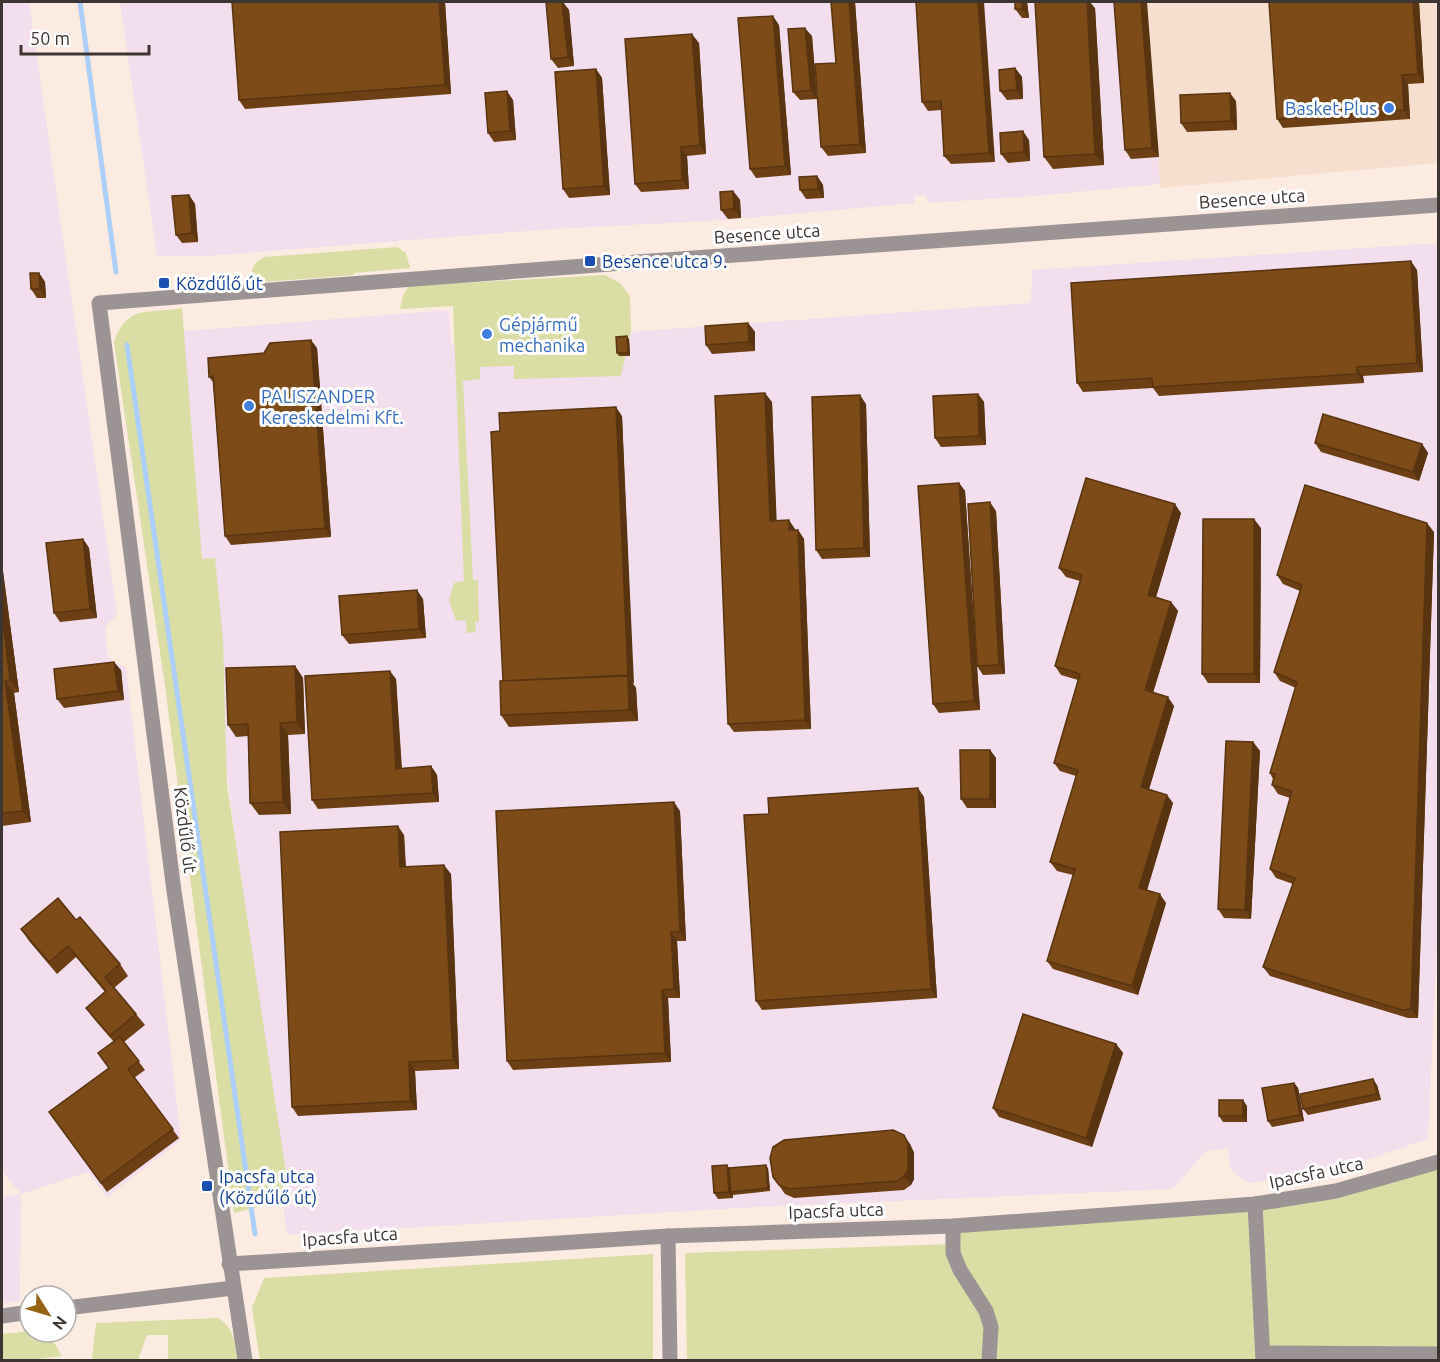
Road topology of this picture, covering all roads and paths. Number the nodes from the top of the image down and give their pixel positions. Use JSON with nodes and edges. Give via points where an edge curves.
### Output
{"nodes":[{"id":1,"x":1438,"y":205,"type":"edge"},
{"id":2,"x":99,"y":303,"type":"joint"},
{"id":3,"x":1438,"y":1162,"type":"edge"},
{"id":4,"x":1255,"y":1204,"type":"junction"},
{"id":5,"x":953,"y":1226,"type":"junction"},
{"id":6,"x":668,"y":1236,"type":"junction"},
{"id":7,"x":230,"y":1264,"type":"junction"},
{"id":8,"x":233,"y":1288,"type":"junction"},
{"id":9,"x":78,"y":1307,"type":"edge"},
{"id":10,"x":18,"y":1314,"type":"edge"},
{"id":11,"x":2,"y":1316,"type":"edge"},
{"id":12,"x":1438,"y":1354,"type":"edge"},
{"id":13,"x":1263,"y":1357,"type":"edge"},
{"id":14,"x":245,"y":1360,"type":"edge"},
{"id":15,"x":669,"y":1360,"type":"edge"},
{"id":16,"x":989,"y":1360,"type":"edge"}],
"edges":[{"from":1,"to":2,"type":"street","name":"Besence utca"},
{"from":2,"to":7,"type":"street","name":"Közdűlő út","via":[[174,891]]},
{"from":3,"to":4,"type":"street","name":"Ipacsfa utca","via":[[1336,1191]]},
{"from":4,"to":5,"type":"street","name":"Ipacsfa utca"},
{"from":4,"to":13,"type":"street"},
{"from":5,"to":6,"type":"street","name":"Ipacsfa utca"},
{"from":5,"to":16,"type":"street","via":[[953,1253],[991,1327]]},
{"from":6,"to":7,"type":"street","name":"Ipacsfa utca"},
{"from":6,"to":15,"type":"street"},
{"from":7,"to":8,"type":"street","name":"Közdűlő út"},
{"from":8,"to":9,"type":"street"},
{"from":8,"to":14,"type":"street","name":"Közdűlő út"},
{"from":10,"to":11,"type":"street"},
{"from":12,"to":13,"type":"street"}]}
